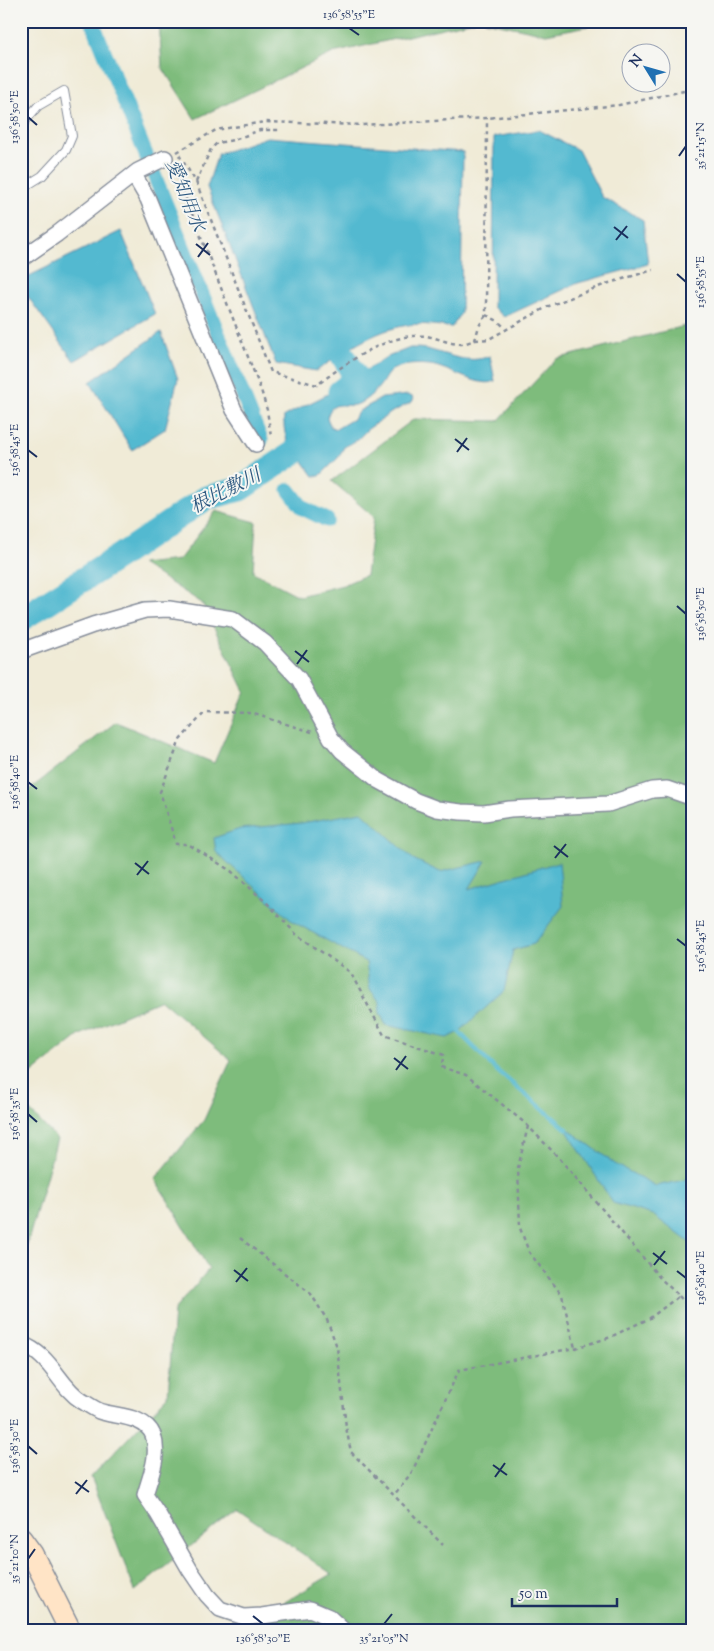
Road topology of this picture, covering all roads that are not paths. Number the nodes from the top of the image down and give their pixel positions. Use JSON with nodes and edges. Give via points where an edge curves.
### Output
{"nodes":[{"id":1,"x":21,"y":126,"type":"edge"},
{"id":2,"x":171,"y":155,"type":"road end"},
{"id":3,"x":136,"y":173,"type":"junction"},
{"id":4,"x":21,"y":189,"type":"edge"},
{"id":5,"x":21,"y":259,"type":"edge"},
{"id":6,"x":256,"y":444,"type":"dead end"},
{"id":7,"x":21,"y":651,"type":"edge"},
{"id":8,"x":693,"y":798,"type":"edge"},
{"id":9,"x":21,"y":1344,"type":"edge"},
{"id":10,"x":21,"y":1539,"type":"edge"},
{"id":11,"x":70,"y":1630,"type":"edge"},
{"id":12,"x":342,"y":1630,"type":"edge"}],
"edges":[{"from":1,"to":4,"type":"lane","via":[[38,106],[64,91],[72,136],[66,150],[42,176]]},
{"from":2,"to":3,"type":"street"},
{"from":3,"to":5,"type":"street"},
{"from":3,"to":6,"type":"street","via":[[234,410]]},
{"from":7,"to":8,"type":"street","via":[[145,610],[169,609],[233,619],[265,643],[299,679],[342,751],[378,780],[416,801],[437,809],[484,813],[608,804],[652,790],[668,789]]},
{"from":9,"to":12,"type":"street","via":[[32,1348],[80,1399],[99,1411],[131,1418],[152,1434],[156,1457],[145,1496],[190,1570],[220,1609],[244,1617],[310,1610],[329,1617]]},
{"from":10,"to":11,"type":"street","via":[[32,1554]]}]}
